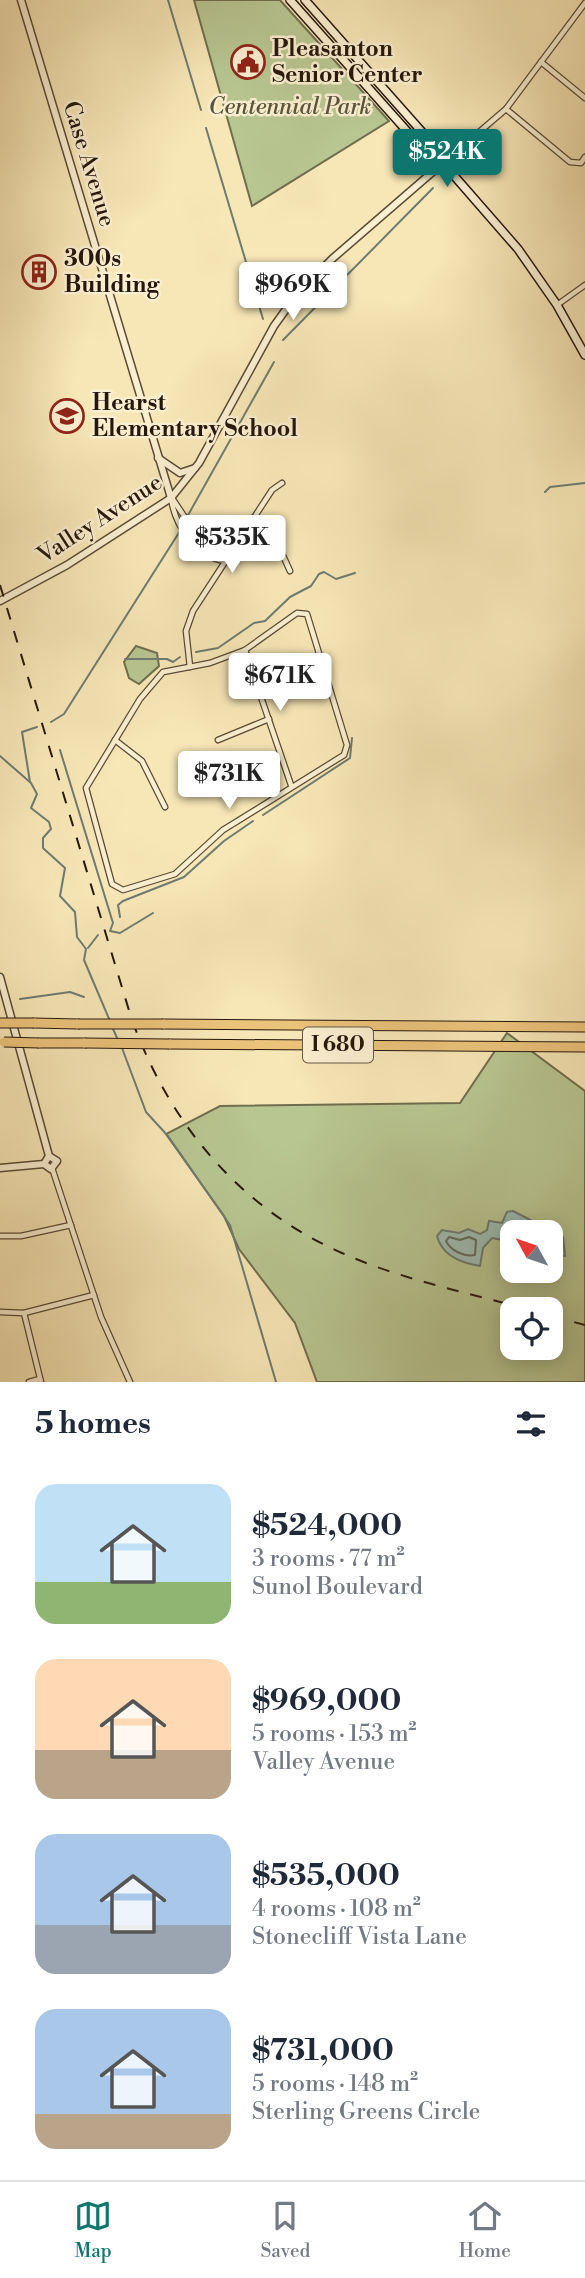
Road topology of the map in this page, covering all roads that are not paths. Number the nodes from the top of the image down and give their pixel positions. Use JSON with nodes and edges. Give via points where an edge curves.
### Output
{"nodes":[{"id":1,"x":21,"y":0,"type":"edge"},
{"id":2,"x":304,"y":0,"type":"edge"},
{"id":3,"x":577,"y":0,"type":"edge"},
{"id":4,"x":293,"y":3,"type":"edge"},
{"id":5,"x":584,"y":5,"type":"edge"},
{"id":6,"x":541,"y":62,"type":"junction"},
{"id":7,"x":585,"y":98,"type":"edge"},
{"id":8,"x":506,"y":109,"type":"junction"},
{"id":9,"x":585,"y":157,"type":"edge"},
{"id":10,"x":443,"y":163,"type":"junction"},
{"id":11,"x":585,"y":285,"type":"edge"},
{"id":12,"x":557,"y":305,"type":"junction"},
{"id":13,"x":585,"y":355,"type":"edge"},
{"id":14,"x":158,"y":458,"type":"junction"},
{"id":15,"x":197,"y":467,"type":"junction"},
{"id":16,"x":282,"y":483,"type":"dead end"},
{"id":17,"x":171,"y":498,"type":"junction"},
{"id":18,"x":253,"y":518,"type":"junction"},
{"id":19,"x":225,"y":561,"type":"junction"},
{"id":20,"x":290,"y":571,"type":"dead end"},
{"id":21,"x":0,"y":601,"type":"edge"},
{"id":22,"x":245,"y":650,"type":"junction"},
{"id":23,"x":190,"y":667,"type":"junction"},
{"id":24,"x":269,"y":719,"type":"junction"},
{"id":25,"x":115,"y":740,"type":"junction"},
{"id":26,"x":218,"y":740,"type":"dead end"},
{"id":27,"x":291,"y":785,"type":"junction"},
{"id":28,"x":165,"y":807,"type":"dead end"},
{"id":29,"x":0,"y":977,"type":"edge"},
{"id":30,"x":0,"y":1023,"type":"edge"},
{"id":31,"x":585,"y":1027,"type":"edge"},
{"id":32,"x":2,"y":1042,"type":"edge"},
{"id":33,"x":585,"y":1047,"type":"edge"},
{"id":34,"x":49,"y":1156,"type":"junction"},
{"id":35,"x":44,"y":1164,"type":"junction"},
{"id":36,"x":0,"y":1168,"type":"edge"},
{"id":37,"x":52,"y":1168,"type":"junction"},
{"id":38,"x":72,"y":1225,"type":"junction"},
{"id":39,"x":0,"y":1236,"type":"edge"},
{"id":40,"x":94,"y":1295,"type":"junction"},
{"id":41,"x":0,"y":1312,"type":"edge"},
{"id":42,"x":24,"y":1313,"type":"junction"},
{"id":43,"x":40,"y":1381,"type":"edge"},
{"id":44,"x":29,"y":1382,"type":"edge"},
{"id":45,"x":130,"y":1382,"type":"edge"}],
"edges":[{"from":1,"to":14,"type":"street","name":"Case Avenue"},
{"from":2,"to":4,"type":"street"},
{"from":2,"to":10,"type":"main road","via":[[439,150]]},
{"from":3,"to":5,"type":"street"},
{"from":4,"to":10,"type":"main road","via":[[430,157]]},
{"from":5,"to":6,"type":"street"},
{"from":6,"to":7,"type":"street"},
{"from":6,"to":8,"type":"street"},
{"from":8,"to":9,"type":"street","via":[[570,162],[580,163]]},
{"from":8,"to":10,"type":"street"},
{"from":10,"to":12,"type":"main road","via":[[509,237]]},
{"from":10,"to":15,"type":"street","name":"Valley Avenue","via":[[297,294],[274,326]]},
{"from":11,"to":12,"type":"street"},
{"from":12,"to":13,"type":"main road"},
{"from":14,"to":15,"type":"street","via":[[180,472]]},
{"from":14,"to":17,"type":"street","name":"Case Avenue"},
{"from":15,"to":17,"type":"street","name":"Valley Avenue"},
{"from":16,"to":18,"type":"street"},
{"from":17,"to":19,"type":"street","name":"Case Avenue","via":[[193,532]]},
{"from":17,"to":19,"type":"street","name":"Case Avenue","via":[[187,537],[214,560]]},
{"from":17,"to":21,"type":"street","name":"Valley Avenue","via":[[67,565]]},
{"from":18,"to":19,"type":"street"},
{"from":18,"to":20,"type":"street","via":[[274,536]]},
{"from":19,"to":23,"type":"street","via":[[188,621]]},
{"from":22,"to":23,"type":"street"},
{"from":22,"to":24,"type":"street"},
{"from":22,"to":27,"type":"street","via":[[297,613],[307,614],[348,745],[344,755]]},
{"from":23,"to":25,"type":"street","via":[[163,672]]},
{"from":24,"to":26,"type":"street"},
{"from":24,"to":27,"type":"street"},
{"from":25,"to":27,"type":"street","via":[[86,788],[112,884],[123,890],[175,874],[223,830]]},
{"from":25,"to":28,"type":"street","via":[[142,761]]},
{"from":29,"to":34,"type":"street"},
{"from":30,"to":31,"type":"highway","number":"I 680","bridge":true},
{"from":32,"to":33,"type":"highway","number":"I 680","bridge":true},
{"from":34,"to":35,"type":"street"},
{"from":34,"to":37,"type":"street","via":[[57,1161]]},
{"from":35,"to":36,"type":"street"},
{"from":35,"to":37,"type":"street"},
{"from":37,"to":38,"type":"street"},
{"from":38,"to":39,"type":"street"},
{"from":38,"to":40,"type":"street"},
{"from":40,"to":42,"type":"street"},
{"from":40,"to":45,"type":"street"},
{"from":41,"to":42,"type":"street"},
{"from":42,"to":43,"type":"street"},
{"from":43,"to":44,"type":"street"}]}
